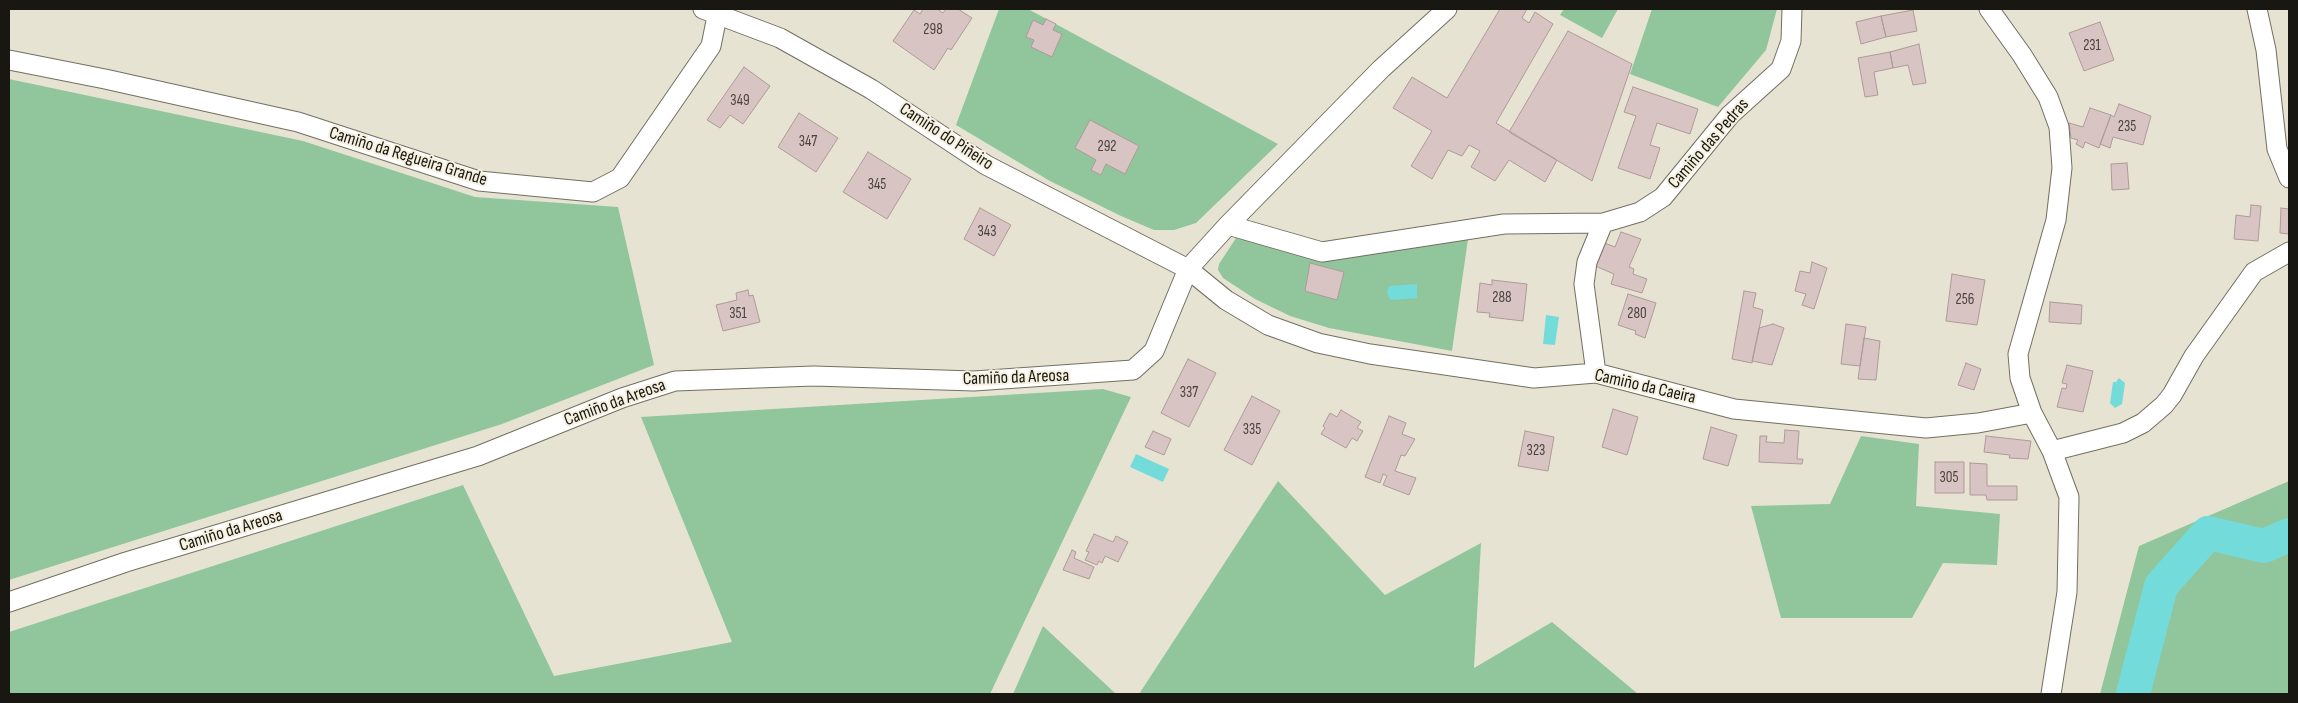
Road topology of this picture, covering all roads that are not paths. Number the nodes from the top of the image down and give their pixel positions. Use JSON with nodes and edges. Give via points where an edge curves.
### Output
{"nodes":[{"id":1,"x":1447,"y":9,"type":"edge"},
{"id":2,"x":1792,"y":9,"type":"edge"},
{"id":3,"x":1989,"y":9,"type":"edge"},
{"id":4,"x":2258,"y":9,"type":"edge"},
{"id":5,"x":714,"y":11,"type":"edge"},
{"id":6,"x":9,"y":60,"type":"edge"},
{"id":7,"x":2289,"y":178,"type":"edge"},
{"id":8,"x":1604,"y":223,"type":"junction"},
{"id":9,"x":1228,"y":225,"type":"junction"},
{"id":10,"x":2289,"y":252,"type":"edge"},
{"id":11,"x":1188,"y":270,"type":"junction"},
{"id":12,"x":1596,"y":373,"type":"junction"},
{"id":13,"x":2032,"y":413,"type":"junction"},
{"id":14,"x":2052,"y":451,"type":"junction"},
{"id":15,"x":9,"y":602,"type":"edge"},
{"id":16,"x":2052,"y":694,"type":"edge"}],
"edges":[{"from":1,"to":9,"type":"street","name":"Camiño da Areosa","via":[[1381,69]]},
{"from":2,"to":8,"type":"street","name":"Camiño das Pedras","via":[[1791,40],[1781,69],[1730,115],[1663,197],[1640,212]]},
{"from":3,"to":13,"type":"street","via":[[2048,97],[2059,127],[2062,168],[2056,220],[2018,354],[2020,378]]},
{"from":4,"to":7,"type":"street","via":[[2277,149]]},
{"from":5,"to":6,"type":"street","name":"Camiño da Regueira Grande","via":[[711,46],[620,178],[593,192],[479,182],[298,122]]},
{"from":5,"to":11,"type":"street","name":"Camiño do Piñeiro","via":[[780,38],[871,89],[986,165]]},
{"from":8,"to":9,"type":"street","name":"Camiño das Pedras","via":[[1504,224],[1322,252]]},
{"from":8,"to":12,"type":"street","via":[[1587,262],[1584,284]]},
{"from":9,"to":11,"type":"street","name":"Camiño da Areosa"},
{"from":10,"to":14,"type":"street","via":[[2254,272],[2194,356],[2164,405],[2143,423],[2124,433]]},
{"from":11,"to":12,"type":"street","name":"Camiño da Caeira","via":[[1226,300],[1268,326],[1318,343],[1370,354],[1534,378]]},
{"from":11,"to":15,"type":"street","name":"Camiño da Areosa","via":[[1154,351],[1133,370],[974,382],[814,376],[675,381],[622,398],[478,456],[126,562]]},
{"from":12,"to":13,"type":"street","name":"Camiño da Caeira","via":[[1734,409],[1926,428]]},
{"from":13,"to":14,"type":"street"},
{"from":14,"to":16,"type":"street","via":[[2069,497],[2067,592]]}]}
